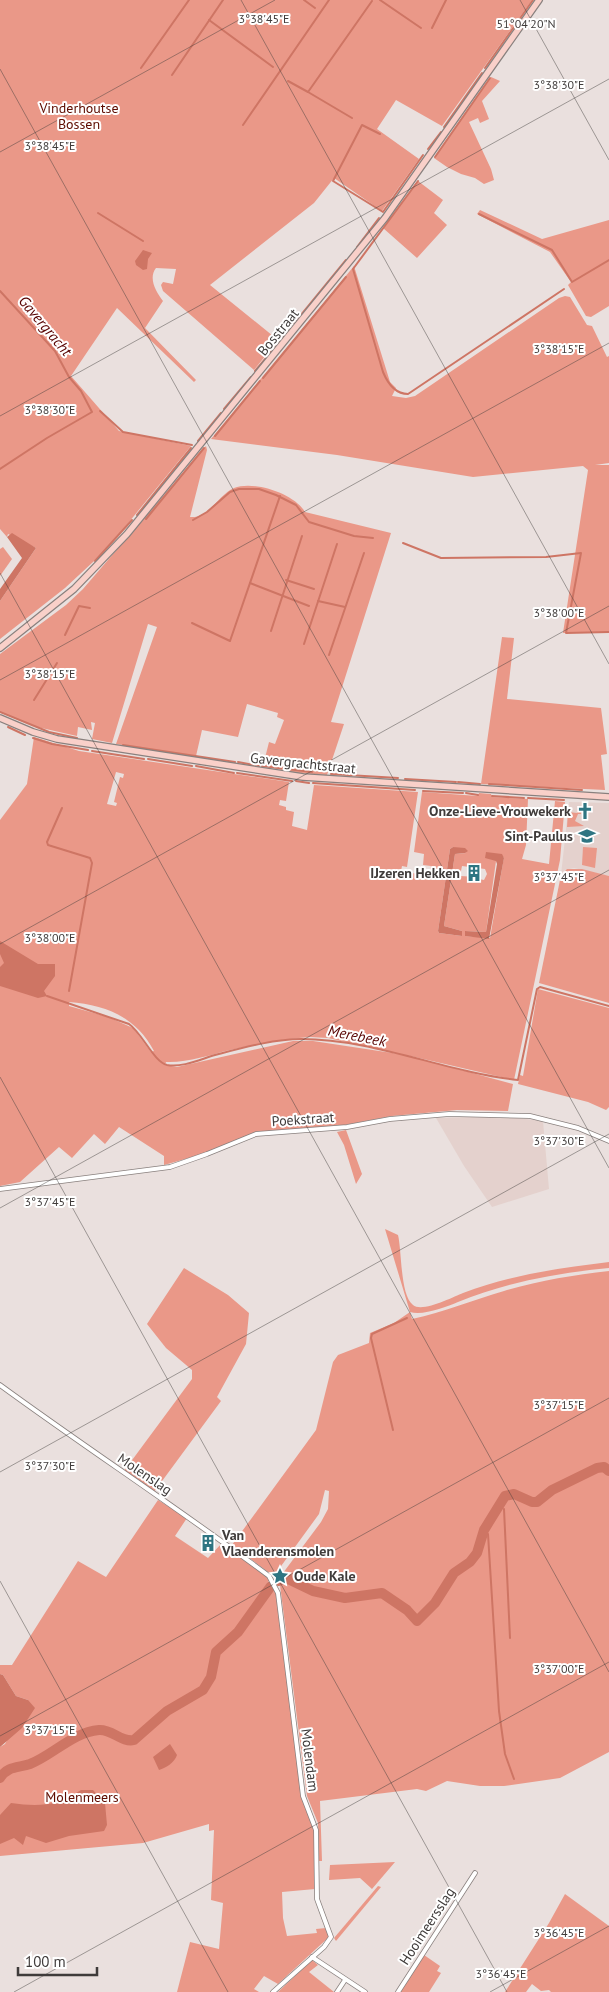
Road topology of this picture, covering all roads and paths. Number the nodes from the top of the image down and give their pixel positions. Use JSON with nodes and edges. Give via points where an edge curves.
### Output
{"nodes":[{"id":1,"x":539,"y":0,"type":"edge"},
{"id":2,"x":0,"y":648,"type":"edge"},
{"id":3,"x":0,"y":718,"type":"edge"},
{"id":4,"x":609,"y":797,"type":"edge"},
{"id":5,"x":609,"y":1141,"type":"edge"},
{"id":6,"x":0,"y":1189,"type":"edge"},
{"id":7,"x":0,"y":1384,"type":"edge"},
{"id":8,"x":275,"y":1583,"type":"joint"},
{"id":9,"x":475,"y":1873,"type":"dead end"},
{"id":10,"x":312,"y":1957,"type":"junction"},
{"id":11,"x":345,"y":1980,"type":"junction"},
{"id":12,"x":273,"y":1992,"type":"edge"},
{"id":13,"x":336,"y":1992,"type":"edge"},
{"id":14,"x":365,"y":1992,"type":"edge"},
{"id":15,"x":398,"y":1992,"type":"edge"}],
"edges":[{"from":1,"to":2,"type":"street","name":"Bosstraat","via":[[385,218],[127,534],[74,589]]},
{"from":3,"to":4,"type":"street","name":"Gavergrachtstraat","via":[[57,739],[271,773]]},
{"from":5,"to":6,"type":"street","name":"Poekstraat","via":[[578,1128],[530,1116],[449,1114],[339,1128],[256,1134],[170,1167]]},
{"from":7,"to":8,"type":"street","name":"Molenslag","via":[[121,1472],[203,1526]]},
{"from":8,"to":10,"type":"street","name":"Molendam","via":[[303,1796],[316,1830],[317,1899],[331,1937]]},
{"from":9,"to":15,"type":"street","name":"Hooimeersslag"},
{"from":10,"to":11,"type":"street"},
{"from":10,"to":12,"type":"street"},
{"from":11,"to":13,"type":"street"},
{"from":11,"to":14,"type":"street"}]}
